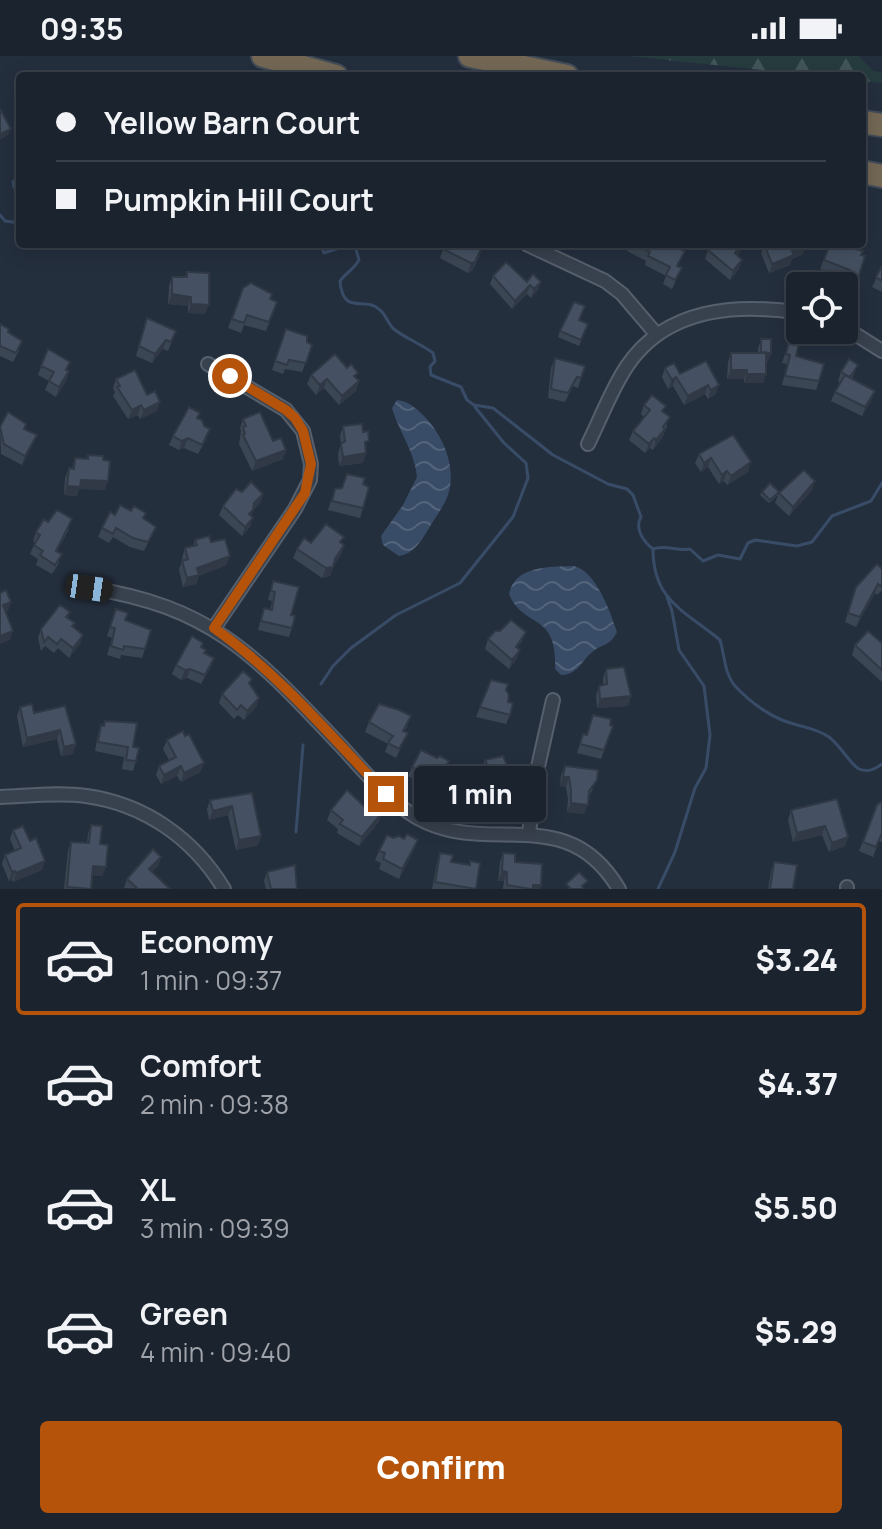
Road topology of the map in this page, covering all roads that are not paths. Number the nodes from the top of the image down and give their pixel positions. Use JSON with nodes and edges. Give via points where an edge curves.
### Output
{"nodes":[{"id":1,"x":263,"y":56,"type":"edge"},
{"id":2,"x":470,"y":56,"type":"edge"},
{"id":3,"x":321,"y":72,"type":"edge"},
{"id":4,"x":548,"y":72,"type":"edge"},
{"id":5,"x":535,"y":248,"type":"edge"},
{"id":6,"x":786,"y":312,"type":"edge"},
{"id":7,"x":657,"y":335,"type":"junction"},
{"id":8,"x":858,"y":336,"type":"edge"},
{"id":9,"x":882,"y":351,"type":"edge"},
{"id":10,"x":208,"y":364,"type":"dead end"},
{"id":11,"x":588,"y":444,"type":"dead end"},
{"id":12,"x":89,"y":588,"type":"dead end"},
{"id":13,"x":214,"y":628,"type":"junction"},
{"id":14,"x":553,"y":700,"type":"dead end"},
{"id":15,"x":0,"y":797,"type":"edge"},
{"id":16,"x":529,"y":834,"type":"junction"},
{"id":17,"x":224,"y":889,"type":"edge"},
{"id":18,"x":619,"y":889,"type":"edge"}],
"edges":[{"from":1,"to":3,"type":"highway"},
{"from":2,"to":4,"type":"highway"},
{"from":5,"to":7,"type":"street","via":[[605,281]]},
{"from":6,"to":7,"type":"street","via":[[709,311]]},
{"from":7,"to":11,"type":"street","via":[[629,363]]},
{"from":8,"to":9,"type":"street"},
{"from":10,"to":13,"type":"street","via":[[286,410],[303,431],[311,464],[305,493]]},
{"from":12,"to":13,"type":"street","via":[[142,598]]},
{"from":13,"to":16,"type":"street","via":[[261,663],[386,794],[417,818],[454,832]]},
{"from":14,"to":16,"type":"street"},
{"from":15,"to":17,"type":"street","via":[[86,796],[138,810],[193,849]]},
{"from":16,"to":18,"type":"street","via":[[567,842],[588,853]]}]}
